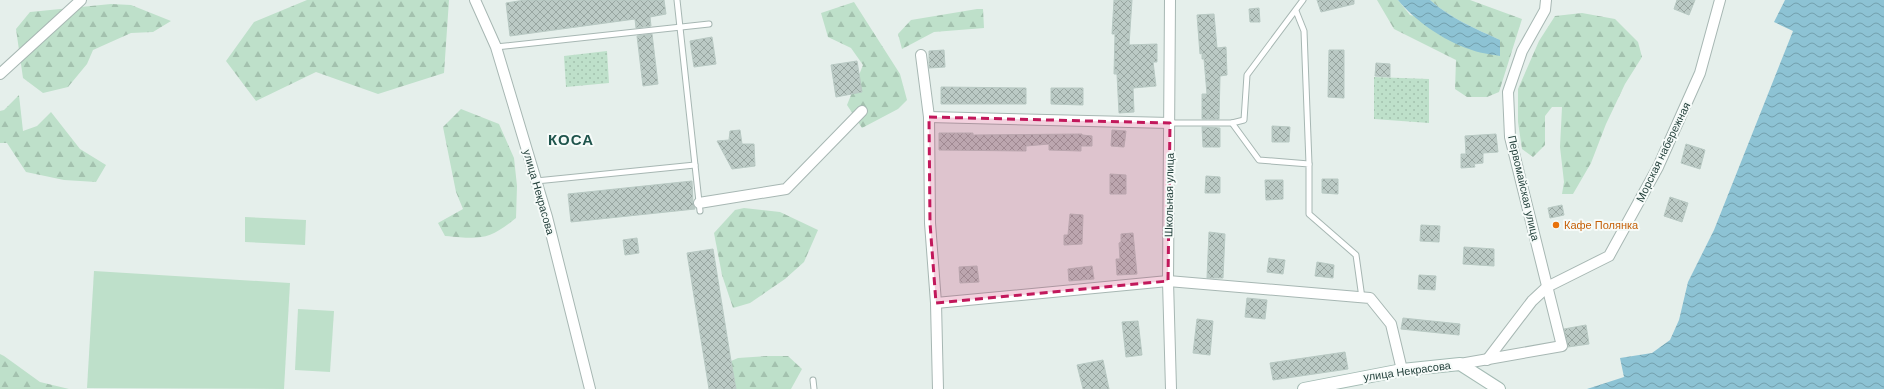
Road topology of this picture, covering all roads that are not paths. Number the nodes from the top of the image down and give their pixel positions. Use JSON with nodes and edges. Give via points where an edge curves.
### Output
{"nodes":[{"id":1,"x":80,"y":0,"type":"edge"},
{"id":2,"x":475,"y":0,"type":"edge"},
{"id":3,"x":677,"y":0,"type":"edge"},
{"id":4,"x":1170,"y":0,"type":"edge"},
{"id":5,"x":1303,"y":0,"type":"edge"},
{"id":6,"x":1546,"y":0,"type":"edge"},
{"id":7,"x":1720,"y":0,"type":"edge"},
{"id":8,"x":1296,"y":11,"type":"junction"},
{"id":9,"x":709,"y":24,"type":"dead end"},
{"id":10,"x":680,"y":27,"type":"junction"},
{"id":11,"x":496,"y":47,"type":"junction"},
{"id":12,"x":921,"y":55,"type":"dead end"},
{"id":13,"x":0,"y":74,"type":"edge"},
{"id":14,"x":862,"y":111,"type":"dead end"},
{"id":15,"x":929,"y":117,"type":"junction"},
{"id":16,"x":1170,"y":123,"type":"junction"},
{"id":17,"x":1232,"y":123,"type":"junction"},
{"id":18,"x":1309,"y":164,"type":"junction"},
{"id":19,"x":695,"y":165,"type":"junction"},
{"id":20,"x":536,"y":181,"type":"junction"},
{"id":21,"x":700,"y":207,"type":"joint"},
{"id":22,"x":1168,"y":281,"type":"junction"},
{"id":23,"x":1547,"y":287,"type":"junction"},
{"id":24,"x":1362,"y":298,"type":"junction"},
{"id":25,"x":936,"y":303,"type":"junction"},
{"id":26,"x":1488,"y":360,"type":"junction"},
{"id":27,"x":1460,"y":364,"type":"junction"},
{"id":28,"x":1402,"y":370,"type":"junction"},
{"id":29,"x":814,"y":380,"type":"dead end"},
{"id":30,"x":590,"y":389,"type":"edge"},
{"id":31,"x":814,"y":389,"type":"edge"},
{"id":32,"x":938,"y":389,"type":"edge"},
{"id":33,"x":1171,"y":389,"type":"edge"},
{"id":34,"x":1304,"y":389,"type":"edge"},
{"id":35,"x":1499,"y":389,"type":"edge"}],
"edges":[{"from":1,"to":13,"type":"street"},
{"from":2,"to":11,"type":"street","name":"улица Некрасова"},
{"from":3,"to":10,"type":"lane"},
{"from":4,"to":16,"type":"street","name":"Школьная улица"},
{"from":5,"to":8,"type":"lane"},
{"from":6,"to":23,"type":"street","name":"Первомайская улица","via":[[1545,10],[1522,51],[1508,92],[1510,137]]},
{"from":7,"to":23,"type":"street","name":"Морская набережная","via":[[1700,73],[1658,167],[1609,256]]},
{"from":8,"to":17,"type":"lane","via":[[1247,75],[1244,120]]},
{"from":8,"to":18,"type":"lane","via":[[1304,31]]},
{"from":9,"to":10,"type":"lane"},
{"from":10,"to":11,"type":"lane"},
{"from":10,"to":19,"type":"lane"},
{"from":11,"to":20,"type":"street","name":"улица Некрасова"},
{"from":12,"to":15,"type":"street"},
{"from":14,"to":21,"type":"street","via":[[786,189]]},
{"from":15,"to":16,"type":"street"},
{"from":15,"to":25,"type":"street","via":[[930,223]]},
{"from":16,"to":17,"type":"lane"},
{"from":16,"to":22,"type":"street","name":"Школьная улица"},
{"from":17,"to":18,"type":"lane","via":[[1259,160]]},
{"from":18,"to":24,"type":"lane","via":[[1309,214],[1356,255]]},
{"from":19,"to":20,"type":"lane"},
{"from":19,"to":21,"type":"lane"},
{"from":20,"to":30,"type":"street","name":"улица Некрасова"},
{"from":22,"to":24,"type":"street"},
{"from":22,"to":25,"type":"street"},
{"from":22,"to":33,"type":"street","name":"Школьная улица"},
{"from":23,"to":26,"type":"street","name":"Морская набережная","via":[[1532,301]]},
{"from":23,"to":26,"type":"street","name":"Первомайская улица","via":[[1562,346]]},
{"from":24,"to":28,"type":"street","via":[[1370,298],[1391,324]]},
{"from":25,"to":32,"type":"street"},
{"from":26,"to":27,"type":"street","name":"улица Некрасова"},
{"from":27,"to":28,"type":"street","name":"улица Некрасова"},
{"from":27,"to":35,"type":"street"},
{"from":28,"to":34,"type":"street","name":"улица Некрасова"},
{"from":29,"to":31,"type":"lane"}]}
